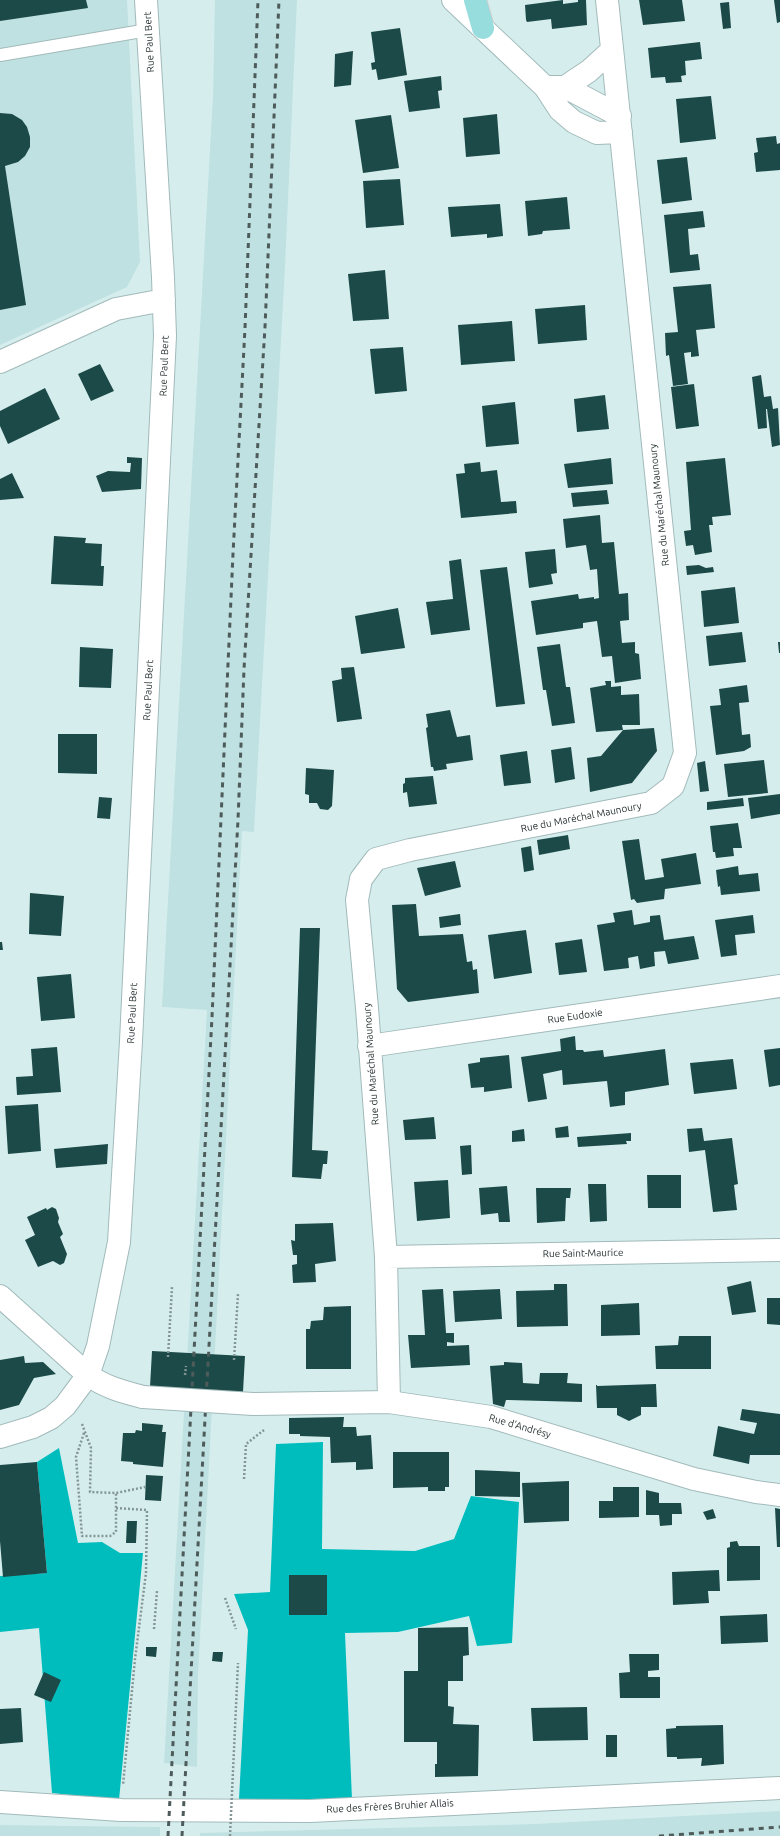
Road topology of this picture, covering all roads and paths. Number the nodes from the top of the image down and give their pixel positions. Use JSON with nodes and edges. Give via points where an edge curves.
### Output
{"nodes":[{"id":1,"x":146,"y":0,"type":"edge"},
{"id":2,"x":453,"y":0,"type":"edge"},
{"id":3,"x":475,"y":0,"type":"edge"},
{"id":4,"x":607,"y":0,"type":"edge"},
{"id":5,"x":482,"y":28,"type":"junction"},
{"id":6,"x":148,"y":30,"type":"junction"},
{"id":7,"x":612,"y":50,"type":"junction"},
{"id":8,"x":0,"y":55,"type":"edge"},
{"id":9,"x":555,"y":87,"type":"junction"},
{"id":10,"x":620,"y":124,"type":"junction"},
{"id":11,"x":164,"y":300,"type":"junction"},
{"id":12,"x":0,"y":362,"type":"edge"},
{"id":13,"x":780,"y":986,"type":"edge"},
{"id":14,"x":369,"y":1046,"type":"junction"},
{"id":15,"x":780,"y":1250,"type":"edge"},
{"id":16,"x":386,"y":1257,"type":"junction"},
{"id":17,"x":172,"y":1287,"type":"dead end"},
{"id":18,"x":238,"y":1294,"type":"dead end"},
{"id":19,"x":0,"y":1296,"type":"edge"},
{"id":20,"x":168,"y":1357,"type":"dead end"},
{"id":21,"x":234,"y":1360,"type":"dead end"},
{"id":22,"x":88,"y":1375,"type":"junction"},
{"id":23,"x":389,"y":1402,"type":"junction"},
{"id":24,"x":267,"y":1428,"type":"dead end"},
{"id":25,"x":0,"y":1436,"type":"edge"},
{"id":26,"x":244,"y":1479,"type":"dead end"},
{"id":27,"x":145,"y":1487,"type":"dead end"},
{"id":28,"x":116,"y":1493,"type":"junction"},
{"id":29,"x":780,"y":1495,"type":"edge"},
{"id":30,"x":116,"y":1508,"type":"junction"},
{"id":31,"x":157,"y":1591,"type":"dead end"},
{"id":32,"x":225,"y":1598,"type":"dead end"},
{"id":33,"x":154,"y":1629,"type":"dead end"},
{"id":34,"x":236,"y":1629,"type":"dead end"},
{"id":35,"x":238,"y":1663,"type":"dead end"},
{"id":36,"x":780,"y":1788,"type":"edge"},
{"id":37,"x":0,"y":1802,"type":"edge"},
{"id":38,"x":121,"y":1810,"type":"junction"},
{"id":39,"x":230,"y":1836,"type":"edge"}],
"edges":[{"from":1,"to":6,"type":"street","name":"Rue Paul Bert"},
{"from":2,"to":5,"type":"street"},
{"from":3,"to":5,"type":"main road"},
{"from":4,"to":7,"type":"street","name":"Rue du Maréchal Maunoury"},
{"from":5,"to":9,"type":"street"},
{"from":6,"to":8,"type":"lane"},
{"from":6,"to":11,"type":"street","name":"Rue Paul Bert"},
{"from":7,"to":9,"type":"street","via":[[589,71]]},
{"from":7,"to":10,"type":"street","name":"Rue du Maréchal Maunoury"},
{"from":9,"to":10,"type":"street","via":[[560,110],[574,122],[597,133]]},
{"from":10,"to":14,"type":"street","name":"Rue du Maréchal Maunoury","via":[[685,753],[673,786],[651,803],[410,850],[376,859],[361,879],[357,900]]},
{"from":11,"to":12,"type":"street","via":[[116,309]]},
{"from":11,"to":22,"type":"street","name":"Rue Paul Bert","via":[[165,344],[119,1242],[98,1346]]},
{"from":13,"to":14,"type":"street","name":"Rue Eudoxie"},
{"from":14,"to":16,"type":"street","name":"Rue du Maréchal Maunoury"},
{"from":15,"to":16,"type":"street","name":"Rue Saint-Maurice"},
{"from":16,"to":23,"type":"street","name":"Rue du Maréchal Maunoury"},
{"from":17,"to":20,"type":"path"},
{"from":18,"to":21,"type":"path"},
{"from":19,"to":22,"type":"street","name":"Rue d'Andrésy"},
{"from":22,"to":23,"type":"street","name":"Rue d'Andrésy","bridge":true,"via":[[119,1392],[143,1397],[253,1404]]},
{"from":22,"to":25,"type":"street","name":"Rue Paul Bert","via":[[65,1406],[51,1418],[33,1427]]},
{"from":23,"to":29,"type":"street","name":"Rue d'Andrésy","via":[[491,1417],[694,1479]]},
{"from":24,"to":26,"type":"path","via":[[246,1444]]},
{"from":27,"to":28,"type":"path"},
{"from":28,"to":30,"type":"path"},
{"from":28,"to":30,"type":"path","via":[[90,1492],[91,1448],[84,1432],[76,1457],[82,1536],[110,1536],[116,1532]]},
{"from":30,"to":38,"type":"path","via":[[147,1510],[146,1574]]},
{"from":31,"to":33,"type":"path"},
{"from":32,"to":34,"type":"path"},
{"from":35,"to":39,"type":"path","bridge":true},
{"from":36,"to":38,"type":"street","name":"Rue des Frères Bruhier Allais","via":[[310,1810]]},
{"from":37,"to":38,"type":"street","name":"Rue des Frères Bruhier Allais"}]}
